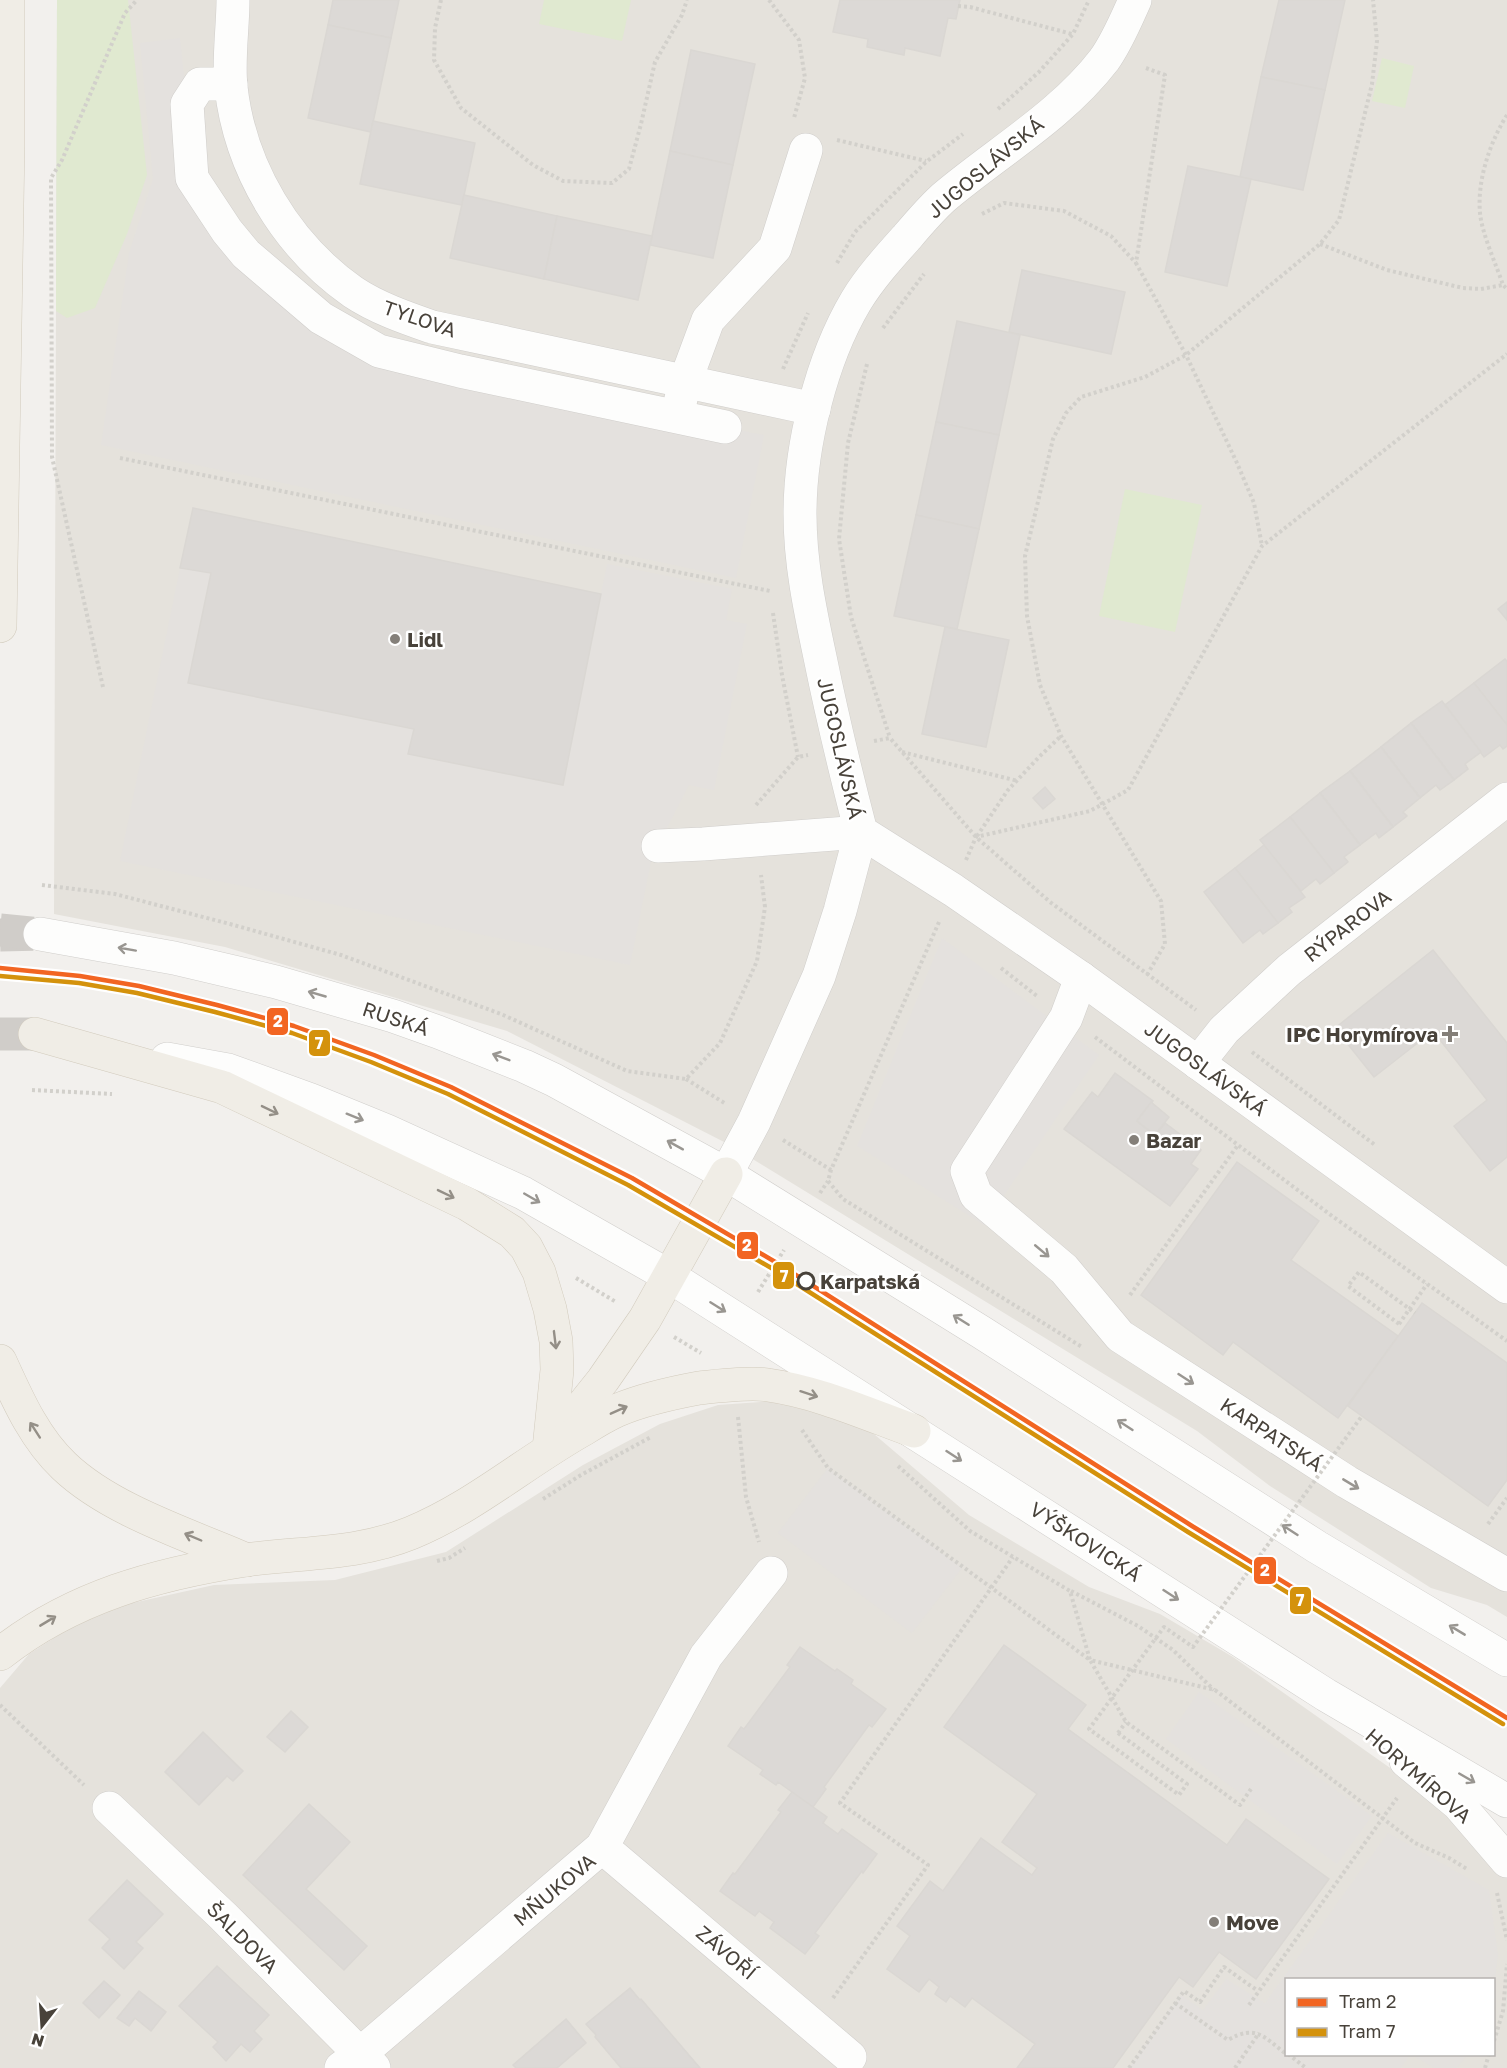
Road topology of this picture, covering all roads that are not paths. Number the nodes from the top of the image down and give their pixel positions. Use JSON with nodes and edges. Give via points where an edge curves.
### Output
{"nodes":[{"id":1,"x":9,"y":0,"type":"edge"},
{"id":2,"x":234,"y":0,"type":"edge"},
{"id":3,"x":1135,"y":0,"type":"edge"},
{"id":4,"x":231,"y":84,"type":"junction"},
{"id":5,"x":821,"y":145,"type":"road end"},
{"id":6,"x":685,"y":382,"type":"junction"},
{"id":7,"x":814,"y":409,"type":"junction"},
{"id":8,"x":677,"y":418,"type":"junction"},
{"id":9,"x":725,"y":427,"type":"dead end"},
{"id":10,"x":0,"y":626,"type":"edge"},
{"id":11,"x":1507,"y":799,"type":"edge"},
{"id":12,"x":861,"y":831,"type":"junction"},
{"id":13,"x":658,"y":846,"type":"dead end"},
{"id":14,"x":40,"y":934,"type":"dead end"},
{"id":15,"x":1081,"y":978,"type":"junction"},
{"id":16,"x":35,"y":1034,"type":"joint"},
{"id":17,"x":1198,"y":1063,"type":"junction"},
{"id":18,"x":726,"y":1174,"type":"junction"},
{"id":19,"x":669,"y":1276,"type":"junction"},
{"id":20,"x":1507,"y":1287,"type":"edge"},
{"id":21,"x":0,"y":1361,"type":"edge"},
{"id":22,"x":914,"y":1431,"type":"junction"},
{"id":23,"x":549,"y":1449,"type":"junction"},
{"id":24,"x":247,"y":1560,"type":"junction"},
{"id":25,"x":771,"y":1573,"type":"road end"},
{"id":26,"x":1507,"y":1575,"type":"edge"},
{"id":27,"x":0,"y":1654,"type":"edge"},
{"id":28,"x":1507,"y":1660,"type":"edge"},
{"id":29,"x":1326,"y":1695,"type":"junction"},
{"id":30,"x":1507,"y":1801,"type":"edge"},
{"id":31,"x":109,"y":1808,"type":"road end"},
{"id":32,"x":602,"y":1847,"type":"junction"},
{"id":33,"x":1502,"y":1875,"type":"edge"},
{"id":34,"x":850,"y":2056,"type":"dead end"},
{"id":35,"x":358,"y":2063,"type":"edge"}],
"edges":[{"from":1,"to":10,"type":"main road"},
{"from":2,"to":4,"type":"street","name":"TYLOVA"},
{"from":3,"to":7,"type":"street","name":"JUGOSLÁVSKÁ","via":[[1105,58],[1085,82],[941,200],[877,272],[856,301],[839,335]]},
{"from":4,"to":6,"type":"street","name":"TYLOVA","via":[[244,150],[273,206],[302,244],[354,292],[432,327]]},
{"from":4,"to":8,"type":"street","via":[[200,84],[187,104],[192,178],[246,254],[321,318],[379,351]]},
{"from":5,"to":6,"type":"street","via":[[775,248],[708,320]]},
{"from":6,"to":7,"type":"street","name":"TYLOVA"},
{"from":6,"to":8,"type":"street"},
{"from":7,"to":12,"type":"street","name":"JUGOSLÁVSKÁ","via":[[801,494],[806,588],[839,748]]},
{"from":8,"to":9,"type":"street"},
{"from":11,"to":17,"type":"street","name":"RÝPAROVA","via":[[1289,970],[1224,1030]]},
{"from":12,"to":13,"type":"street"},
{"from":12,"to":15,"type":"street","name":"JUGOSLÁVSKÁ"},
{"from":12,"to":18,"type":"street","via":[[819,976],[754,1122]]},
{"from":18,"to":14,"type":"street","name":"RUSKÁ","one_way":true,"via":[[554,1080],[438,1032],[244,973]]},
{"from":15,"to":17,"type":"street","name":"JUGOSLÁVSKÁ"},
{"from":15,"to":26,"type":"street","name":"KARPATSKÁ","one_way":true,"via":[[1066,1018],[967,1171],[976,1195],[1064,1269],[1120,1336],[1347,1482]]},
{"from":16,"to":19,"type":"street","one_way":true,"via":[[228,1070],[311,1100],[523,1193]]},
{"from":16,"to":23,"type":"main road","one_way":true,"via":[[222,1087],[467,1204],[512,1232],[526,1247],[538,1272],[556,1341]]},
{"from":17,"to":20,"type":"street","name":"JUGOSLÁVSKÁ"},
{"from":18,"to":19,"type":"main road"},
{"from":28,"to":18,"type":"street","one_way":true,"via":[[1317,1547]]},
{"from":19,"to":22,"type":"street","name":"VÝŠKOVICKÁ","one_way":true},
{"from":19,"to":23,"type":"main road","via":[[603,1380]]},
{"from":24,"to":21,"type":"main road","one_way":true,"via":[[122,1506],[82,1481],[63,1465],[32,1427]]},
{"from":23,"to":22,"type":"main road","one_way":true,"via":[[636,1403],[684,1391],[765,1384],[802,1392]]},
{"from":22,"to":29,"type":"street","name":"VÝŠKOVICKÁ","one_way":true},
{"from":23,"to":24,"type":"main road","via":[[500,1484],[410,1533],[354,1549]]},
{"from":27,"to":24,"type":"main road","one_way":true,"via":[[46,1622],[86,1602],[166,1576]]},
{"from":25,"to":32,"type":"street","name":"MŇUKOVA","via":[[706,1656]]},
{"from":29,"to":30,"type":"street","name":"VÝŠKOVICKÁ","one_way":true},
{"from":29,"to":33,"type":"street","name":"HORYMÍROVA","via":[[1458,1804]]},
{"from":31,"to":35,"type":"street","name":"ŠALDOVA","via":[[223,1916]]},
{"from":32,"to":34,"type":"street","name":"ZÁVOŘÍ"},
{"from":32,"to":35,"type":"street","name":"MŇUKOVA"}]}
